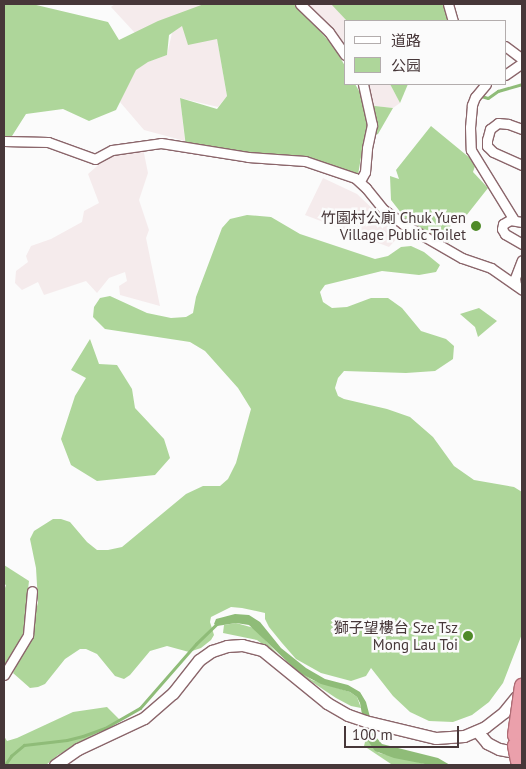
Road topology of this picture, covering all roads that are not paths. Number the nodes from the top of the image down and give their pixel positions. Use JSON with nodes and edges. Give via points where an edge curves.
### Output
{"nodes":[{"id":1,"x":300,"y":4,"type":"edge"},
{"id":2,"x":448,"y":4,"type":"edge"},
{"id":3,"x":453,"y":20,"type":"edge"},
{"id":4,"x":506,"y":47,"type":"edge"},
{"id":5,"x":344,"y":54,"type":"edge"},
{"id":6,"x":522,"y":59,"type":"edge"},
{"id":7,"x":522,"y":63,"type":"edge"},
{"id":8,"x":506,"y":74,"type":"edge"},
{"id":9,"x":363,"y":85,"type":"edge"},
{"id":10,"x":485,"y":85,"type":"edge"},
{"id":11,"x":522,"y":129,"type":"edge"},
{"id":12,"x":4,"y":141,"type":"edge"},
{"id":13,"x":490,"y":150,"type":"junction"},
{"id":14,"x":475,"y":156,"type":"junction"},
{"id":15,"x":522,"y":165,"type":"edge"},
{"id":16,"x":360,"y":181,"type":"junction"},
{"id":17,"x":518,"y":221,"type":"edge"},
{"id":18,"x":522,"y":244,"type":"edge"},
{"id":19,"x":522,"y":260,"type":"edge"},
{"id":20,"x":519,"y":288,"type":"edge"},
{"id":21,"x":32,"y":591,"type":"dead end"},
{"id":22,"x":4,"y":675,"type":"edge"},
{"id":23,"x":519,"y":691,"type":"edge"},
{"id":24,"x":477,"y":731,"type":"junction"},
{"id":25,"x":517,"y":749,"type":"edge"},
{"id":26,"x":54,"y":765,"type":"edge"}],
"edges":[{"from":1,"to":5,"type":"street"},
{"from":2,"to":3,"type":"street"},
{"from":4,"to":6,"type":"street"},
{"from":7,"to":8,"type":"street"},
{"from":9,"to":16,"type":"street","via":[[372,125],[366,148],[365,172]]},
{"from":10,"to":14,"type":"street","via":[[472,105],[471,150]]},
{"from":11,"to":13,"type":"street","via":[[498,123],[487,135]]},
{"from":12,"to":16,"type":"street","via":[[48,142],[95,159],[112,150],[161,144],[248,157],[305,161]]},
{"from":13,"to":14,"type":"street"},
{"from":13,"to":15,"type":"street"},
{"from":14,"to":17,"type":"street"},
{"from":16,"to":20,"type":"street","via":[[384,210],[403,224],[462,258],[491,268]]},
{"from":17,"to":18,"type":"street","via":[[506,222],[502,229]]},
{"from":19,"to":20,"type":"street","via":[[515,278]]},
{"from":21,"to":22,"type":"street","via":[[28,635]]},
{"from":23,"to":24,"type":"street","via":[[499,718]]},
{"from":23,"to":25,"type":"highway","bridge":true},
{"from":24,"to":25,"type":"street","via":[[486,743]]},
{"from":24,"to":26,"type":"street","via":[[442,738],[356,718],[327,702],[262,650],[242,645],[227,646],[199,660],[173,693],[151,713],[130,726],[78,748]]}]}
